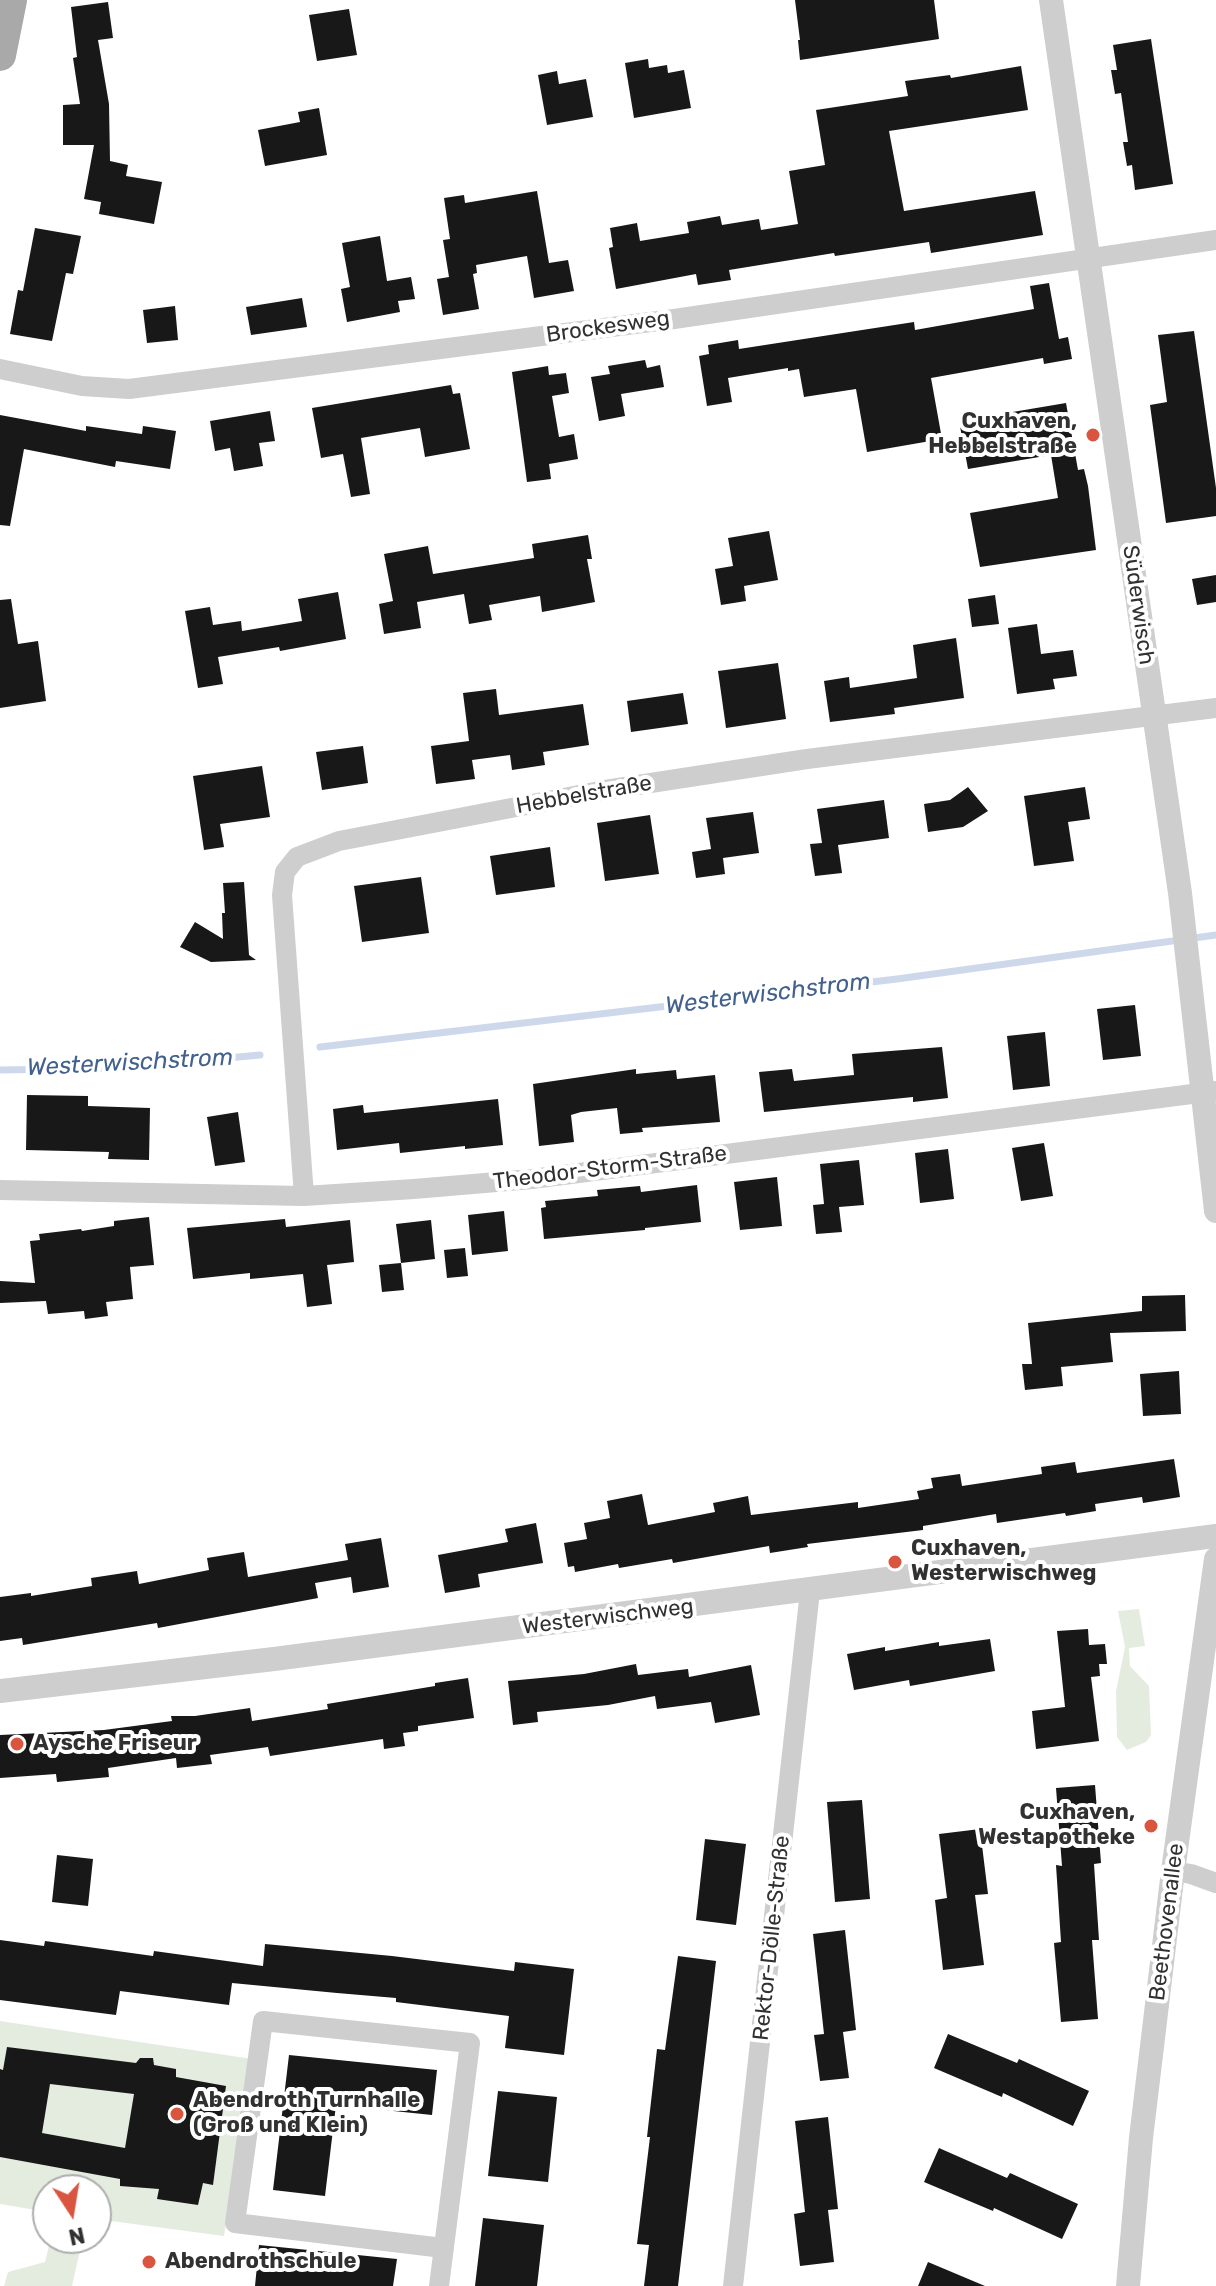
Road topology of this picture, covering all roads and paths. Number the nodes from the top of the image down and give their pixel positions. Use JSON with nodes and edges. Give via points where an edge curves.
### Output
{"nodes":[{"id":1,"x":11,"y":0,"type":"edge"},
{"id":2,"x":1058,"y":1,"type":"edge"},
{"id":3,"x":0,"y":55,"type":"edge"},
{"id":4,"x":1216,"y":240,"type":"edge"},
{"id":5,"x":1089,"y":258,"type":"junction"},
{"id":6,"x":0,"y":369,"type":"edge"},
{"id":7,"x":1216,"y":708,"type":"edge"},
{"id":8,"x":1153,"y":716,"type":"junction"},
{"id":9,"x":1210,"y":1092,"type":"edge"},
{"id":10,"x":0,"y":1190,"type":"edge"},
{"id":11,"x":304,"y":1196,"type":"junction"},
{"id":12,"x":1216,"y":1211,"type":"edge"},
{"id":13,"x":1216,"y":1536,"type":"edge"},
{"id":14,"x":1216,"y":1559,"type":"edge"},
{"id":15,"x":810,"y":1591,"type":"junction"},
{"id":16,"x":0,"y":1691,"type":"edge"},
{"id":17,"x":1173,"y":1871,"type":"junction"},
{"id":18,"x":1216,"y":1883,"type":"edge"},
{"id":19,"x":443,"y":2248,"type":"junction"},
{"id":20,"x":439,"y":2286,"type":"edge"},
{"id":21,"x":733,"y":2286,"type":"edge"},
{"id":22,"x":1128,"y":2286,"type":"edge"}],
"edges":[{"from":1,"to":3,"type":"main road"},
{"from":2,"to":5,"type":"street","name":"Süderwisch"},
{"from":4,"to":5,"type":"street","name":"Brockesweg"},
{"from":5,"to":6,"type":"street","name":"Brockesweg","via":[[674,319],[129,389],[82,386]]},
{"from":5,"to":8,"type":"street","name":"Süderwisch"},
{"from":7,"to":8,"type":"street","name":"Hebbelstraße"},
{"from":8,"to":9,"type":"street","name":"Süderwisch"},
{"from":8,"to":11,"type":"street","name":"Hebbelstraße","via":[[605,790],[339,841],[297,857],[285,872],[282,895]]},
{"from":9,"to":11,"type":"street","name":"Theodor-Storm-Straße","via":[[532,1179]]},
{"from":9,"to":12,"type":"street","name":"Süderwisch"},
{"from":10,"to":11,"type":"street","name":"Theodor-Storm-Straße"},
{"from":13,"to":15,"type":"street","name":"Westerwischweg"},
{"from":14,"to":17,"type":"street","name":"Beethovenallee"},
{"from":15,"to":16,"type":"street","name":"Westerwischweg"},
{"from":15,"to":21,"type":"street","name":"Rektor-Dölle-Straße"},
{"from":17,"to":18,"type":"street"},
{"from":17,"to":22,"type":"street","name":"Beethovenallee"},
{"from":19,"to":19,"type":"street","via":[[470,2043],[263,2021],[235,2223]]},
{"from":19,"to":20,"type":"street"}]}
